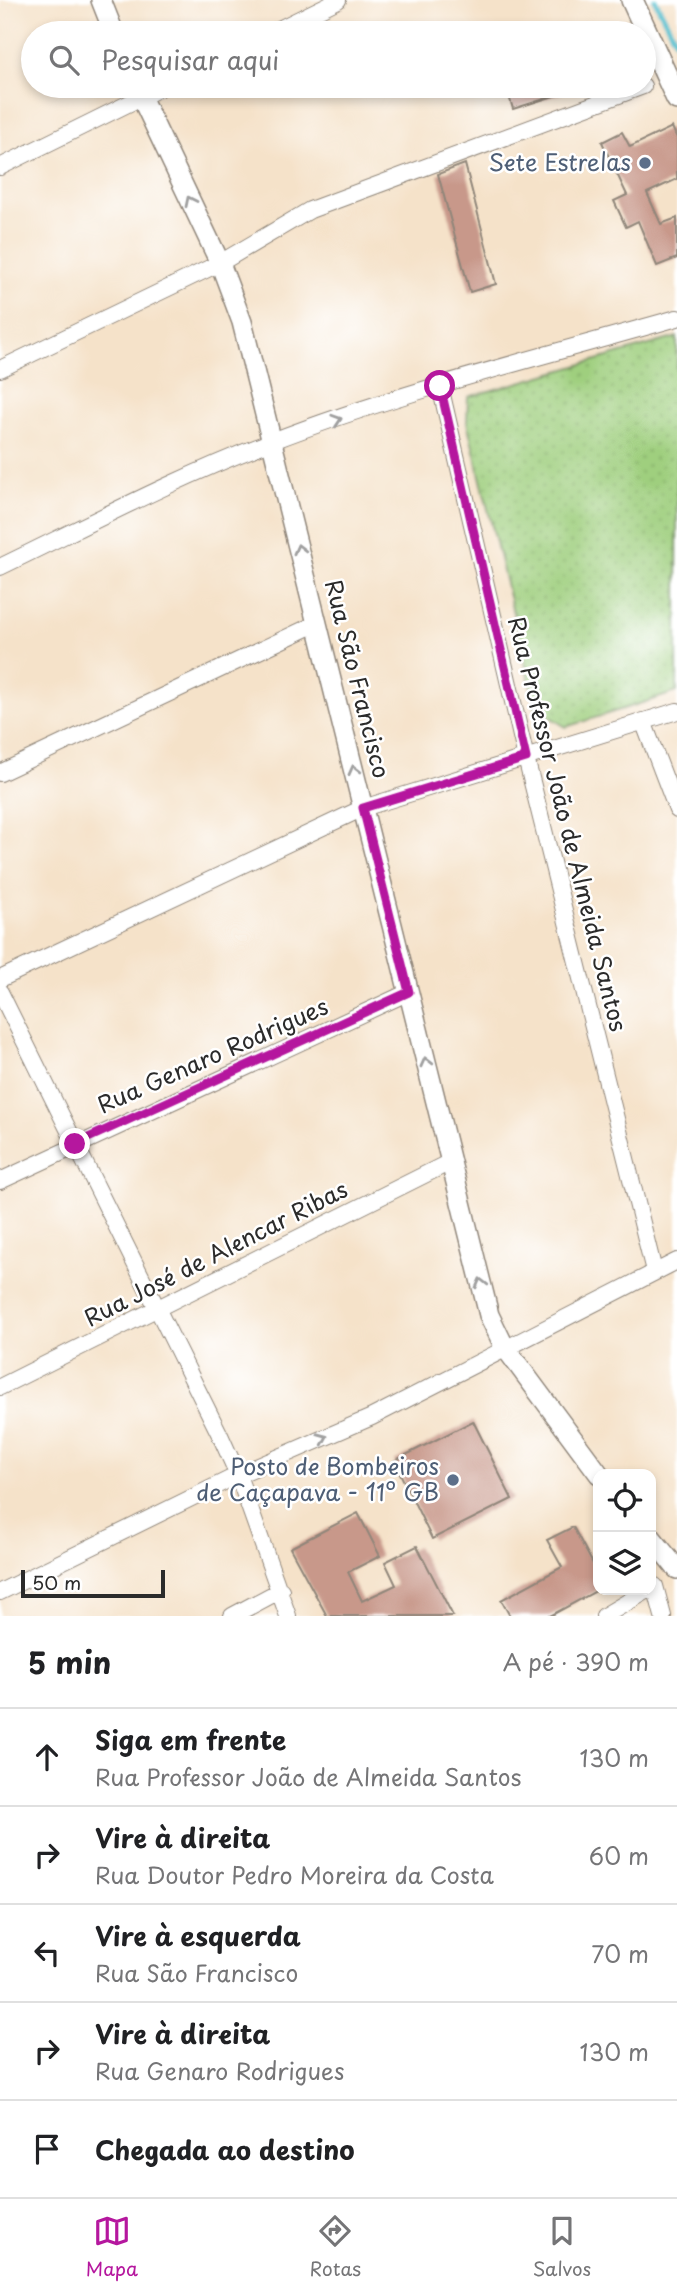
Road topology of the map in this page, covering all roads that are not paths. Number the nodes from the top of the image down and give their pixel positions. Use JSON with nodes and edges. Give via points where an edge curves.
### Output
{"nodes":[{"id":1,"x":101,"y":0,"type":"edge"},
{"id":2,"x":338,"y":0,"type":"edge"},
{"id":3,"x":632,"y":0,"type":"edge"},
{"id":4,"x":109,"y":21,"type":"edge"},
{"id":5,"x":295,"y":21,"type":"edge"},
{"id":6,"x":641,"y":21,"type":"edge"},
{"id":7,"x":656,"y":54,"type":"edge"},
{"id":8,"x":666,"y":77,"type":"junction"},
{"id":9,"x":656,"y":81,"type":"edge"},
{"id":10,"x":127,"y":98,"type":"edge"},
{"id":11,"x":141,"y":98,"type":"edge"},
{"id":12,"x":611,"y":98,"type":"edge"},
{"id":13,"x":677,"y":99,"type":"edge"},
{"id":14,"x":0,"y":167,"type":"edge"},
{"id":15,"x":220,"y":263,"type":"junction"},
{"id":16,"x":677,"y":318,"type":"edge"},
{"id":17,"x":0,"y":369,"type":"edge"},
{"id":18,"x":440,"y":386,"type":"junction"},
{"id":19,"x":272,"y":441,"type":"junction"},
{"id":20,"x":0,"y":567,"type":"edge"},
{"id":21,"x":318,"y":623,"type":"junction"},
{"id":22,"x":677,"y":711,"type":"edge"},
{"id":23,"x":643,"y":721,"type":"junction"},
{"id":24,"x":526,"y":758,"type":"junction"},
{"id":25,"x":0,"y":773,"type":"edge"},
{"id":26,"x":363,"y":808,"type":"junction"},
{"id":27,"x":677,"y":810,"type":"edge"},
{"id":28,"x":0,"y":979,"type":"edge"},
{"id":29,"x":0,"y":992,"type":"edge"},
{"id":30,"x":409,"y":992,"type":"junction"},
{"id":31,"x":75,"y":1144,"type":"junction"},
{"id":32,"x":452,"y":1161,"type":"junction"},
{"id":33,"x":0,"y":1181,"type":"edge"},
{"id":34,"x":677,"y":1261,"type":"edge"},
{"id":35,"x":654,"y":1271,"type":"junction"},
{"id":36,"x":157,"y":1308,"type":"junction"},
{"id":37,"x":504,"y":1346,"type":"junction"},
{"id":38,"x":0,"y":1387,"type":"edge"},
{"id":39,"x":595,"y":1469,"type":"edge"},
{"id":40,"x":238,"y":1475,"type":"junction"},
{"id":41,"x":656,"y":1543,"type":"edge"},
{"id":42,"x":677,"y":1569,"type":"edge"},
{"id":43,"x":677,"y":1574,"type":"edge"},
{"id":44,"x":656,"y":1585,"type":"edge"},
{"id":45,"x":281,"y":1590,"type":"junction"},
{"id":46,"x":0,"y":1592,"type":"edge"},
{"id":47,"x":639,"y":1595,"type":"edge"},
{"id":48,"x":654,"y":1595,"type":"edge"},
{"id":49,"x":232,"y":1616,"type":"edge"},
{"id":50,"x":288,"y":1616,"type":"edge"},
{"id":51,"x":604,"y":1616,"type":"edge"},
{"id":52,"x":663,"y":1616,"type":"edge"}],
"edges":[{"from":1,"to":4,"type":"street"},
{"from":2,"to":5,"type":"street"},
{"from":3,"to":6,"type":"main road"},
{"from":7,"to":8,"type":"main road"},
{"from":8,"to":9,"type":"street"},
{"from":8,"to":13,"type":"main road"},
{"from":10,"to":14,"type":"street"},
{"from":15,"to":11,"type":"street","name":"Rua São Francisco","one_way":true},
{"from":12,"to":15,"type":"street","via":[[310,210]]},
{"from":15,"to":17,"type":"street"},
{"from":15,"to":19,"type":"street","name":"Rua São Francisco","via":[[242,322]]},
{"from":16,"to":18,"type":"street"},
{"from":19,"to":18,"type":"street","one_way":true},
{"from":18,"to":24,"type":"street","name":"Rua Professor João de Almeida Santos"},
{"from":19,"to":20,"type":"street","via":[[201,470]]},
{"from":21,"to":19,"type":"street","name":"Rua São Francisco","one_way":true},
{"from":21,"to":25,"type":"street"},
{"from":26,"to":21,"type":"street","name":"Rua São Francisco","one_way":true},
{"from":22,"to":23,"type":"street"},
{"from":23,"to":24,"type":"street"},
{"from":23,"to":27,"type":"street"},
{"from":24,"to":26,"type":"street"},
{"from":24,"to":35,"type":"street","name":"Rua Professor João de Almeida Santos"},
{"from":26,"to":28,"type":"street"},
{"from":26,"to":30,"type":"street","name":"Rua São Francisco"},
{"from":29,"to":31,"type":"street"},
{"from":30,"to":31,"type":"street","name":"Rua Genaro Rodrigues"},
{"from":32,"to":30,"type":"street","name":"Rua São Francisco","one_way":true},
{"from":31,"to":33,"type":"street","name":"Rua Genaro Rodrigues"},
{"from":31,"to":36,"type":"street"},
{"from":32,"to":36,"type":"street","name":"Rua José de Alencar Ribas"},
{"from":37,"to":32,"type":"street","name":"Rua São Francisco","one_way":true,"via":[[489,1315]]},
{"from":34,"to":35,"type":"street"},
{"from":35,"to":37,"type":"street"},
{"from":36,"to":38,"type":"street","name":"Rua José de Alencar Ribas"},
{"from":36,"to":40,"type":"street"},
{"from":37,"to":39,"type":"street","name":"Rua São Francisco"},
{"from":40,"to":37,"type":"street","one_way":true,"via":[[372,1417]]},
{"from":40,"to":45,"type":"street"},
{"from":40,"to":46,"type":"street"},
{"from":41,"to":42,"type":"street"},
{"from":43,"to":44,"type":"street"},
{"from":45,"to":49,"type":"street"},
{"from":45,"to":50,"type":"street"},
{"from":47,"to":51,"type":"street"},
{"from":48,"to":52,"type":"street"}]}
